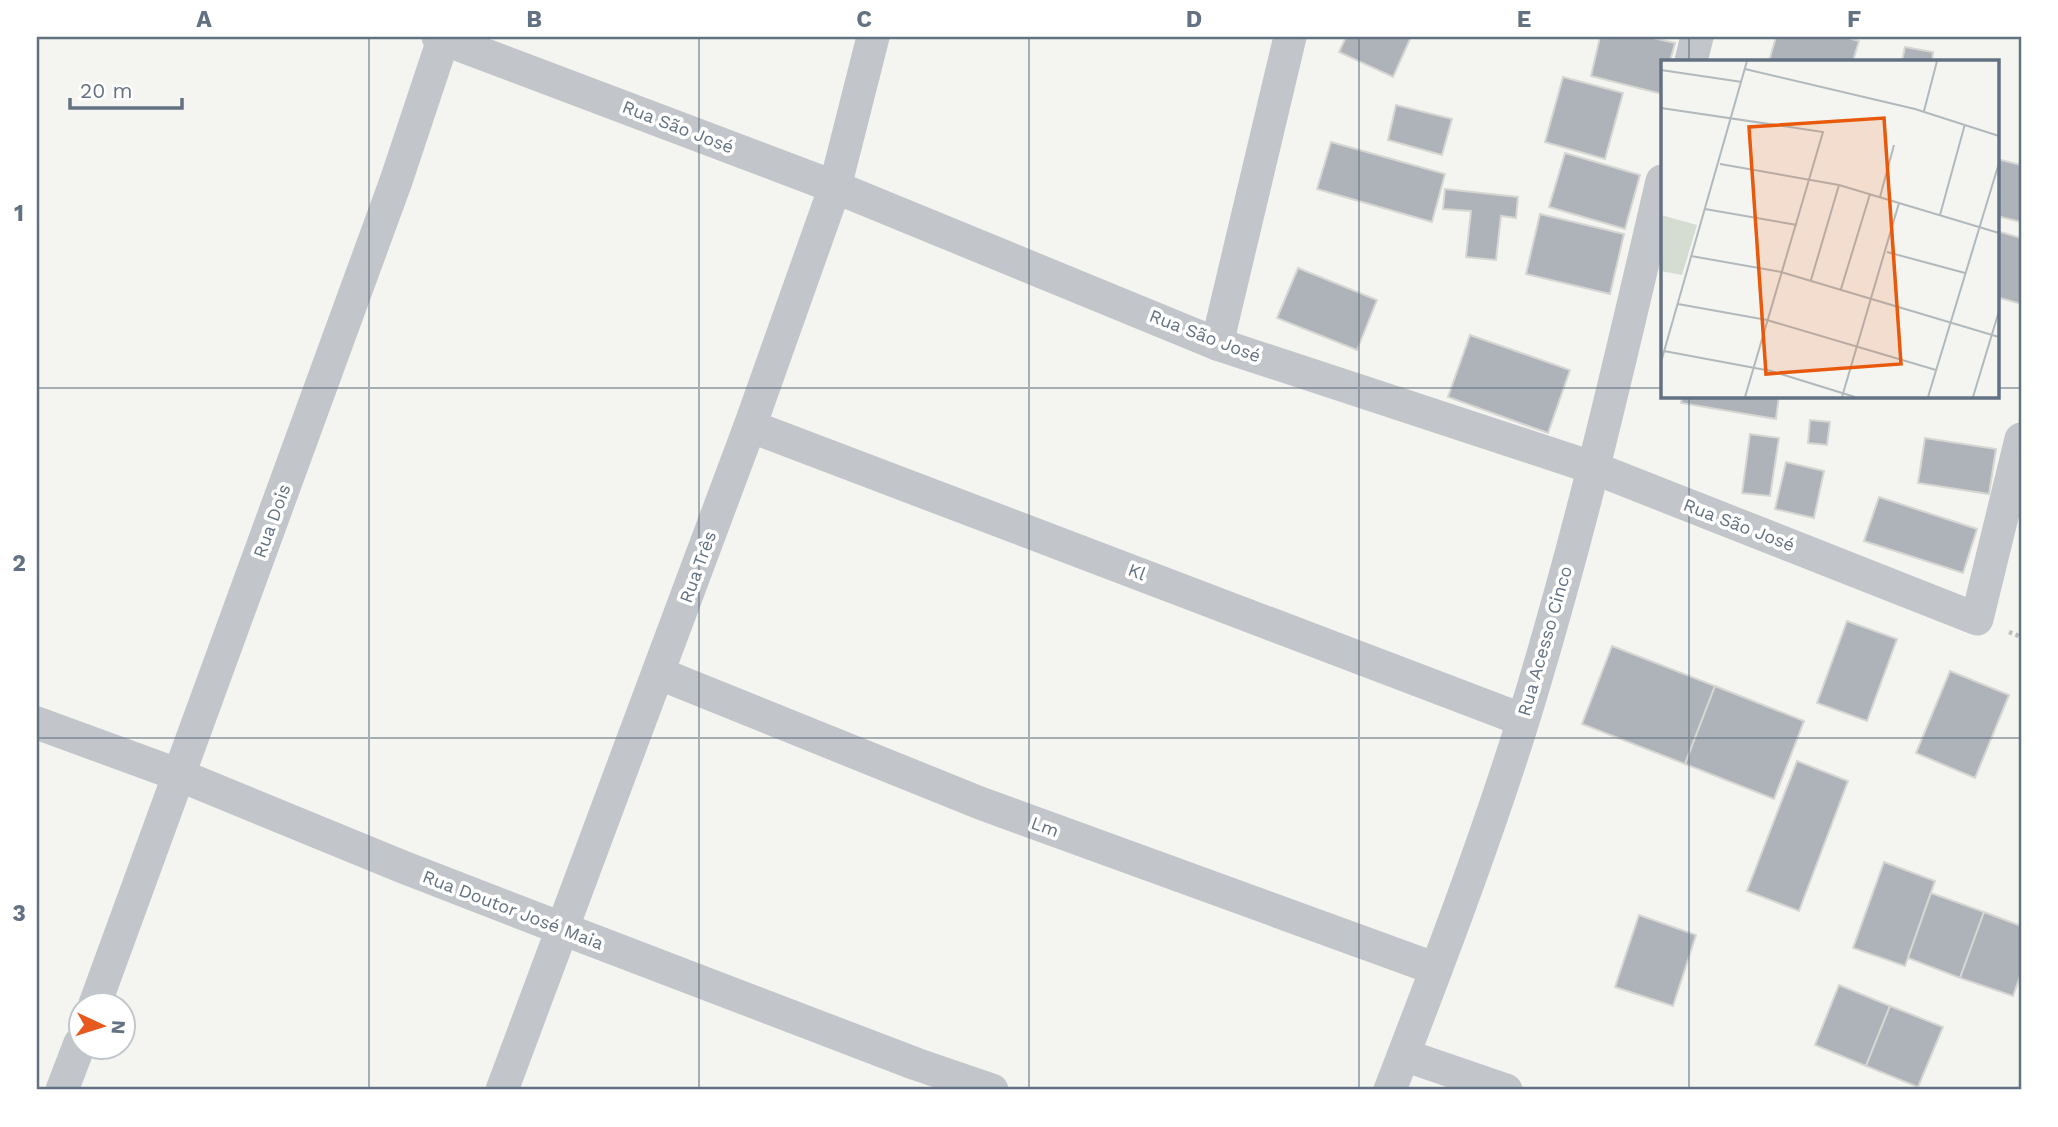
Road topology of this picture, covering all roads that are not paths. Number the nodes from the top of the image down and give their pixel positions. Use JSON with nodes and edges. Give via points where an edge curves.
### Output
{"nodes":[{"id":1,"x":442,"y":37,"type":"edge"},
{"id":2,"x":873,"y":37,"type":"edge"},
{"id":3,"x":1290,"y":37,"type":"edge"},
{"id":4,"x":1697,"y":37,"type":"edge"},
{"id":5,"x":1691,"y":60,"type":"edge"},
{"id":6,"x":1661,"y":185,"type":"edge"},
{"id":7,"x":835,"y":187,"type":"junction"},
{"id":8,"x":1217,"y":344,"type":"junction"},
{"id":9,"x":750,"y":426,"type":"junction"},
{"id":10,"x":2021,"y":439,"type":"edge"},
{"id":11,"x":1594,"y":468,"type":"junction"},
{"id":12,"x":659,"y":673,"type":"junction"},
{"id":13,"x":1523,"y":720,"type":"junction"},
{"id":14,"x":37,"y":723,"type":"edge"},
{"id":15,"x":179,"y":775,"type":"junction"},
{"id":16,"x":563,"y":929,"type":"junction"},
{"id":17,"x":1436,"y":969,"type":"junction"},
{"id":18,"x":100,"y":990,"type":"edge"},
{"id":19,"x":1404,"y":1055,"type":"junction"},
{"id":20,"x":73,"y":1060,"type":"edge"},
{"id":21,"x":943,"y":1082,"type":"edge"},
{"id":22,"x":62,"y":1090,"type":"edge"},
{"id":23,"x":502,"y":1090,"type":"edge"},
{"id":24,"x":992,"y":1090,"type":"edge"},
{"id":25,"x":1390,"y":1090,"type":"edge"},
{"id":26,"x":1506,"y":1090,"type":"edge"}],
"edges":[{"from":1,"to":7,"type":"street","name":"Rua São José"},
{"from":1,"to":15,"type":"street","name":"Rua Dois","via":[[396,181]]},
{"from":2,"to":7,"type":"street","name":"Rua Três"},
{"from":3,"to":8,"type":"street"},
{"from":4,"to":5,"type":"street"},
{"from":6,"to":11,"type":"street","name":"Rua Acesso Cinco"},
{"from":7,"to":8,"type":"street","name":"Rua São José"},
{"from":7,"to":9,"type":"street","name":"Rua Três"},
{"from":8,"to":11,"type":"street","name":"Rua São José"},
{"from":9,"to":12,"type":"street","name":"Rua Três"},
{"from":9,"to":13,"type":"street","name":"Kl"},
{"from":10,"to":11,"type":"street","name":"Rua São José","via":[[1978,619]]},
{"from":11,"to":13,"type":"street","name":"Rua Acesso Cinco"},
{"from":12,"to":16,"type":"street","name":"Rua Três"},
{"from":12,"to":17,"type":"street","name":"Lm","via":[[980,803]]},
{"from":13,"to":17,"type":"street","name":"Rua Acesso Cinco"},
{"from":14,"to":15,"type":"street","name":"Rua Doutor José Maia"},
{"from":15,"to":16,"type":"street","name":"Rua Doutor José Maia"},
{"from":15,"to":18,"type":"street","name":"Rua Dois"},
{"from":16,"to":21,"type":"street","name":"Rua Doutor José Maia"},
{"from":16,"to":23,"type":"street","name":"Rua Três"},
{"from":17,"to":19,"type":"street","name":"Rua Acesso Cinco"},
{"from":19,"to":25,"type":"street","name":"Rua Acesso Cinco"},
{"from":19,"to":26,"type":"street"},
{"from":20,"to":22,"type":"street"},
{"from":21,"to":24,"type":"street","name":"Rua Doutor José Maia"}]}
